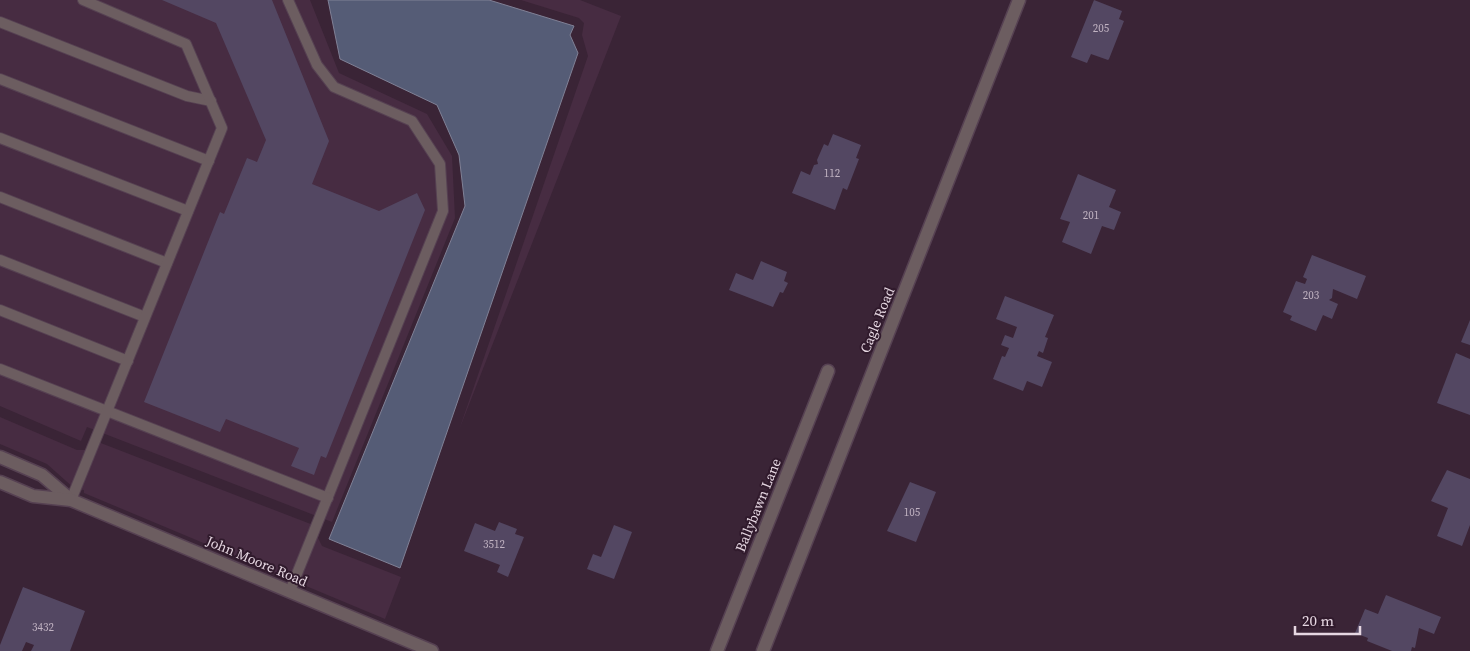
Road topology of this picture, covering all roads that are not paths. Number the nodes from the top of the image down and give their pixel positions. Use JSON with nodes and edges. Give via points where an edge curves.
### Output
{"nodes":[{"id":1,"x":83,"y":0,"type":"edge"},
{"id":2,"x":288,"y":0,"type":"edge"},
{"id":3,"x":1019,"y":0,"type":"edge"},
{"id":4,"x":0,"y":22,"type":"edge"},
{"id":5,"x":0,"y":79,"type":"edge"},
{"id":6,"x":211,"y":101,"type":"junction"},
{"id":7,"x":0,"y":138,"type":"edge"},
{"id":8,"x":209,"y":161,"type":"junction"},
{"id":9,"x":0,"y":197,"type":"edge"},
{"id":10,"x":188,"y":211,"type":"junction"},
{"id":11,"x":0,"y":260,"type":"edge"},
{"id":12,"x":167,"y":263,"type":"junction"},
{"id":13,"x":0,"y":310,"type":"edge"},
{"id":14,"x":145,"y":316,"type":"junction"},
{"id":15,"x":128,"y":361,"type":"junction"},
{"id":16,"x":0,"y":369,"type":"edge"},
{"id":17,"x":828,"y":371,"type":"dead end"},
{"id":18,"x":106,"y":412,"type":"junction"},
{"id":19,"x":0,"y":457,"type":"edge"},
{"id":20,"x":0,"y":482,"type":"edge"},
{"id":21,"x":328,"y":498,"type":"junction"},
{"id":22,"x":71,"y":500,"type":"junction"},
{"id":23,"x":290,"y":592,"type":"junction"},
{"id":24,"x":432,"y":651,"type":"edge"},
{"id":25,"x":717,"y":651,"type":"edge"},
{"id":26,"x":763,"y":651,"type":"edge"}],
"edges":[{"from":1,"to":6,"type":"lane","via":[[186,44]]},
{"from":2,"to":21,"type":"lane","via":[[317,66],[334,87],[412,121],[440,164],[443,211]]},
{"from":3,"to":26,"type":"street","name":"Cagle Road"},
{"from":4,"to":6,"type":"lane","via":[[187,96]]},
{"from":5,"to":8,"type":"lane"},
{"from":6,"to":8,"type":"lane","via":[[222,128]]},
{"from":7,"to":10,"type":"lane"},
{"from":8,"to":10,"type":"lane"},
{"from":9,"to":12,"type":"lane"},
{"from":10,"to":12,"type":"lane"},
{"from":11,"to":14,"type":"lane"},
{"from":12,"to":14,"type":"lane"},
{"from":13,"to":15,"type":"lane"},
{"from":14,"to":15,"type":"lane"},
{"from":15,"to":18,"type":"lane"},
{"from":16,"to":18,"type":"lane"},
{"from":17,"to":25,"type":"street","name":"Ballybawn Lane"},
{"from":18,"to":21,"type":"lane"},
{"from":18,"to":22,"type":"lane"},
{"from":19,"to":22,"type":"street","name":"John Moore Road","via":[[42,475]]},
{"from":20,"to":22,"type":"street","name":"John Moore Road","via":[[33,496]]},
{"from":21,"to":23,"type":"lane"},
{"from":22,"to":23,"type":"street","name":"John Moore Road"},
{"from":23,"to":24,"type":"street","name":"John Moore Road"}]}
